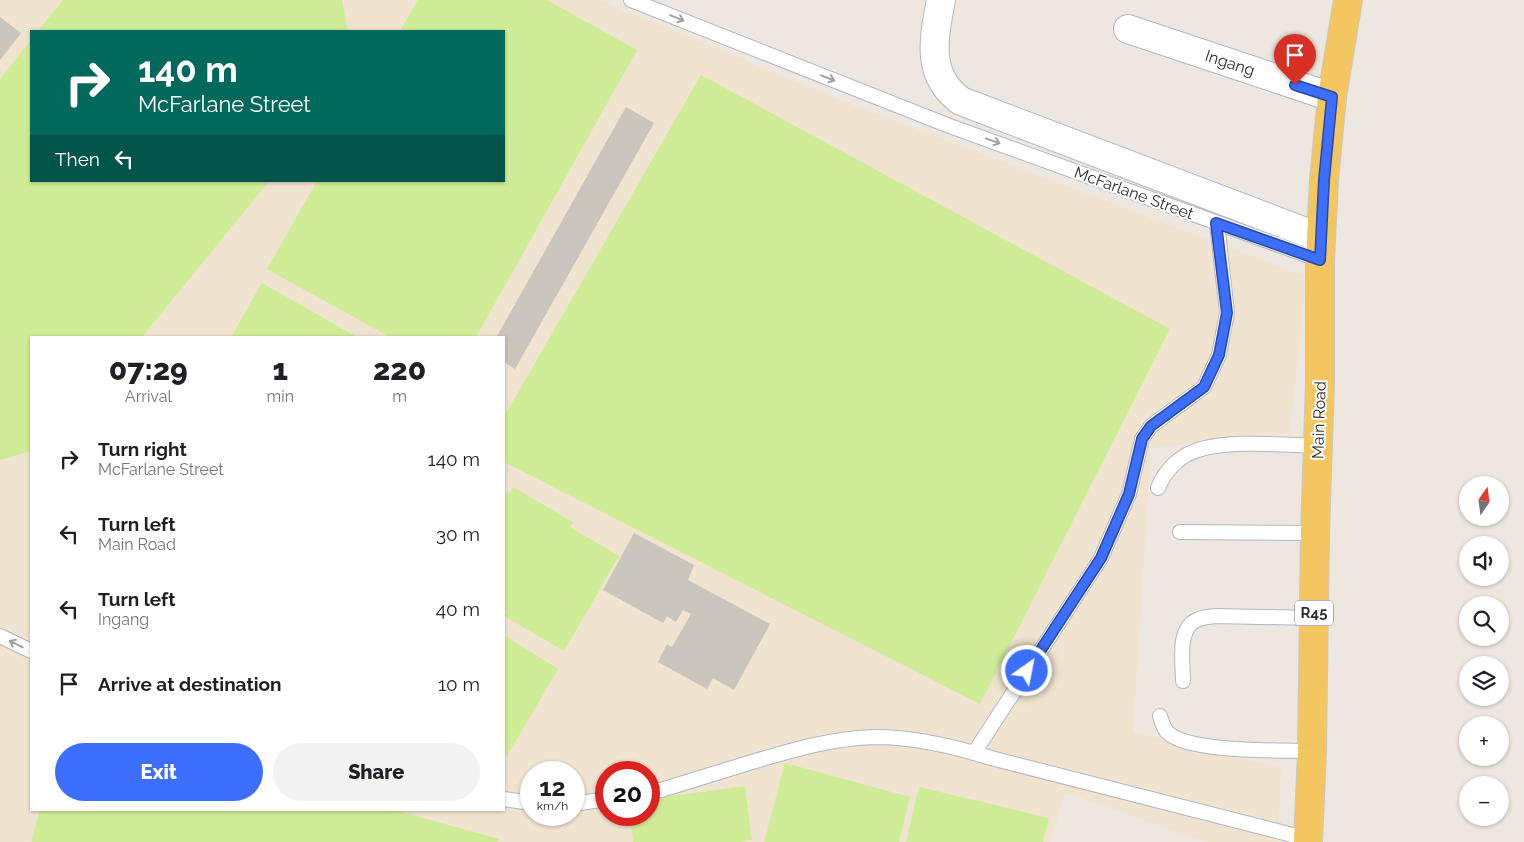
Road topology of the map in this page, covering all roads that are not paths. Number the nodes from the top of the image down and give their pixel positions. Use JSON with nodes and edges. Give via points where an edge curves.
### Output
{"nodes":[{"id":1,"x":631,"y":0,"type":"edge"},
{"id":2,"x":940,"y":0,"type":"edge"},
{"id":3,"x":1348,"y":0,"type":"edge"},
{"id":4,"x":1128,"y":29,"type":"dead end"},
{"id":5,"x":1332,"y":97,"type":"junction"},
{"id":6,"x":1216,"y":223,"type":"junction"},
{"id":7,"x":1321,"y":249,"type":"junction"},
{"id":8,"x":1318,"y":446,"type":"junction"},
{"id":9,"x":1158,"y":488,"type":"dead end"},
{"id":10,"x":1180,"y":532,"type":"dead end"},
{"id":11,"x":1315,"y":533,"type":"junction"},
{"id":12,"x":1314,"y":618,"type":"junction"},
{"id":13,"x":0,"y":636,"type":"edge"},
{"id":14,"x":30,"y":651,"type":"edge"},
{"id":15,"x":1183,"y":681,"type":"dead end"},
{"id":16,"x":1160,"y":716,"type":"dead end"},
{"id":17,"x":1312,"y":751,"type":"junction"},
{"id":18,"x":974,"y":753,"type":"junction"},
{"id":19,"x":660,"y":790,"type":"edge"},
{"id":20,"x":505,"y":799,"type":"edge"},
{"id":21,"x":520,"y":801,"type":"edge"},
{"id":22,"x":1308,"y":841,"type":"edge"}],
"edges":[{"from":1,"to":6,"type":"lane","name":"McFarlane Street","one_way":true,"via":[[947,125]]},
{"from":2,"to":7,"type":"street","via":[[935,61],[942,81],[961,101]]},
{"from":3,"to":5,"type":"main road","name":"Main Road","number":"R45"},
{"from":4,"to":5,"type":"street","name":"Ingang"},
{"from":5,"to":7,"type":"main road","name":"Main Road","number":"R45"},
{"from":6,"to":7,"type":"lane","name":"McFarlane Street"},
{"from":6,"to":18,"type":"lane","via":[[1227,313],[1219,355],[1204,387],[1151,426],[1142,439],[1129,494],[1101,558]]},
{"from":7,"to":8,"type":"main road","name":"Main Road","number":"R45"},
{"from":8,"to":9,"type":"lane","via":[[1245,444],[1195,451],[1169,469]]},
{"from":8,"to":11,"type":"main road","name":"Main Road","number":"R45"},
{"from":10,"to":11,"type":"lane"},
{"from":11,"to":12,"type":"main road","name":"Main Road","number":"R45"},
{"from":12,"to":15,"type":"lane","via":[[1215,616],[1199,619],[1191,623],[1183,638]]},
{"from":12,"to":17,"type":"main road","name":"Main Road","number":"R45"},
{"from":14,"to":13,"type":"lane","one_way":true},
{"from":16,"to":17,"type":"lane","via":[[1169,734],[1197,744]]},
{"from":17,"to":22,"type":"main road","name":"Main Road","number":"R45"},
{"from":18,"to":19,"type":"lane","via":[[912,740],[875,737],[844,740],[802,747]]},
{"from":18,"to":22,"type":"lane"},
{"from":20,"to":21,"type":"lane"}]}
